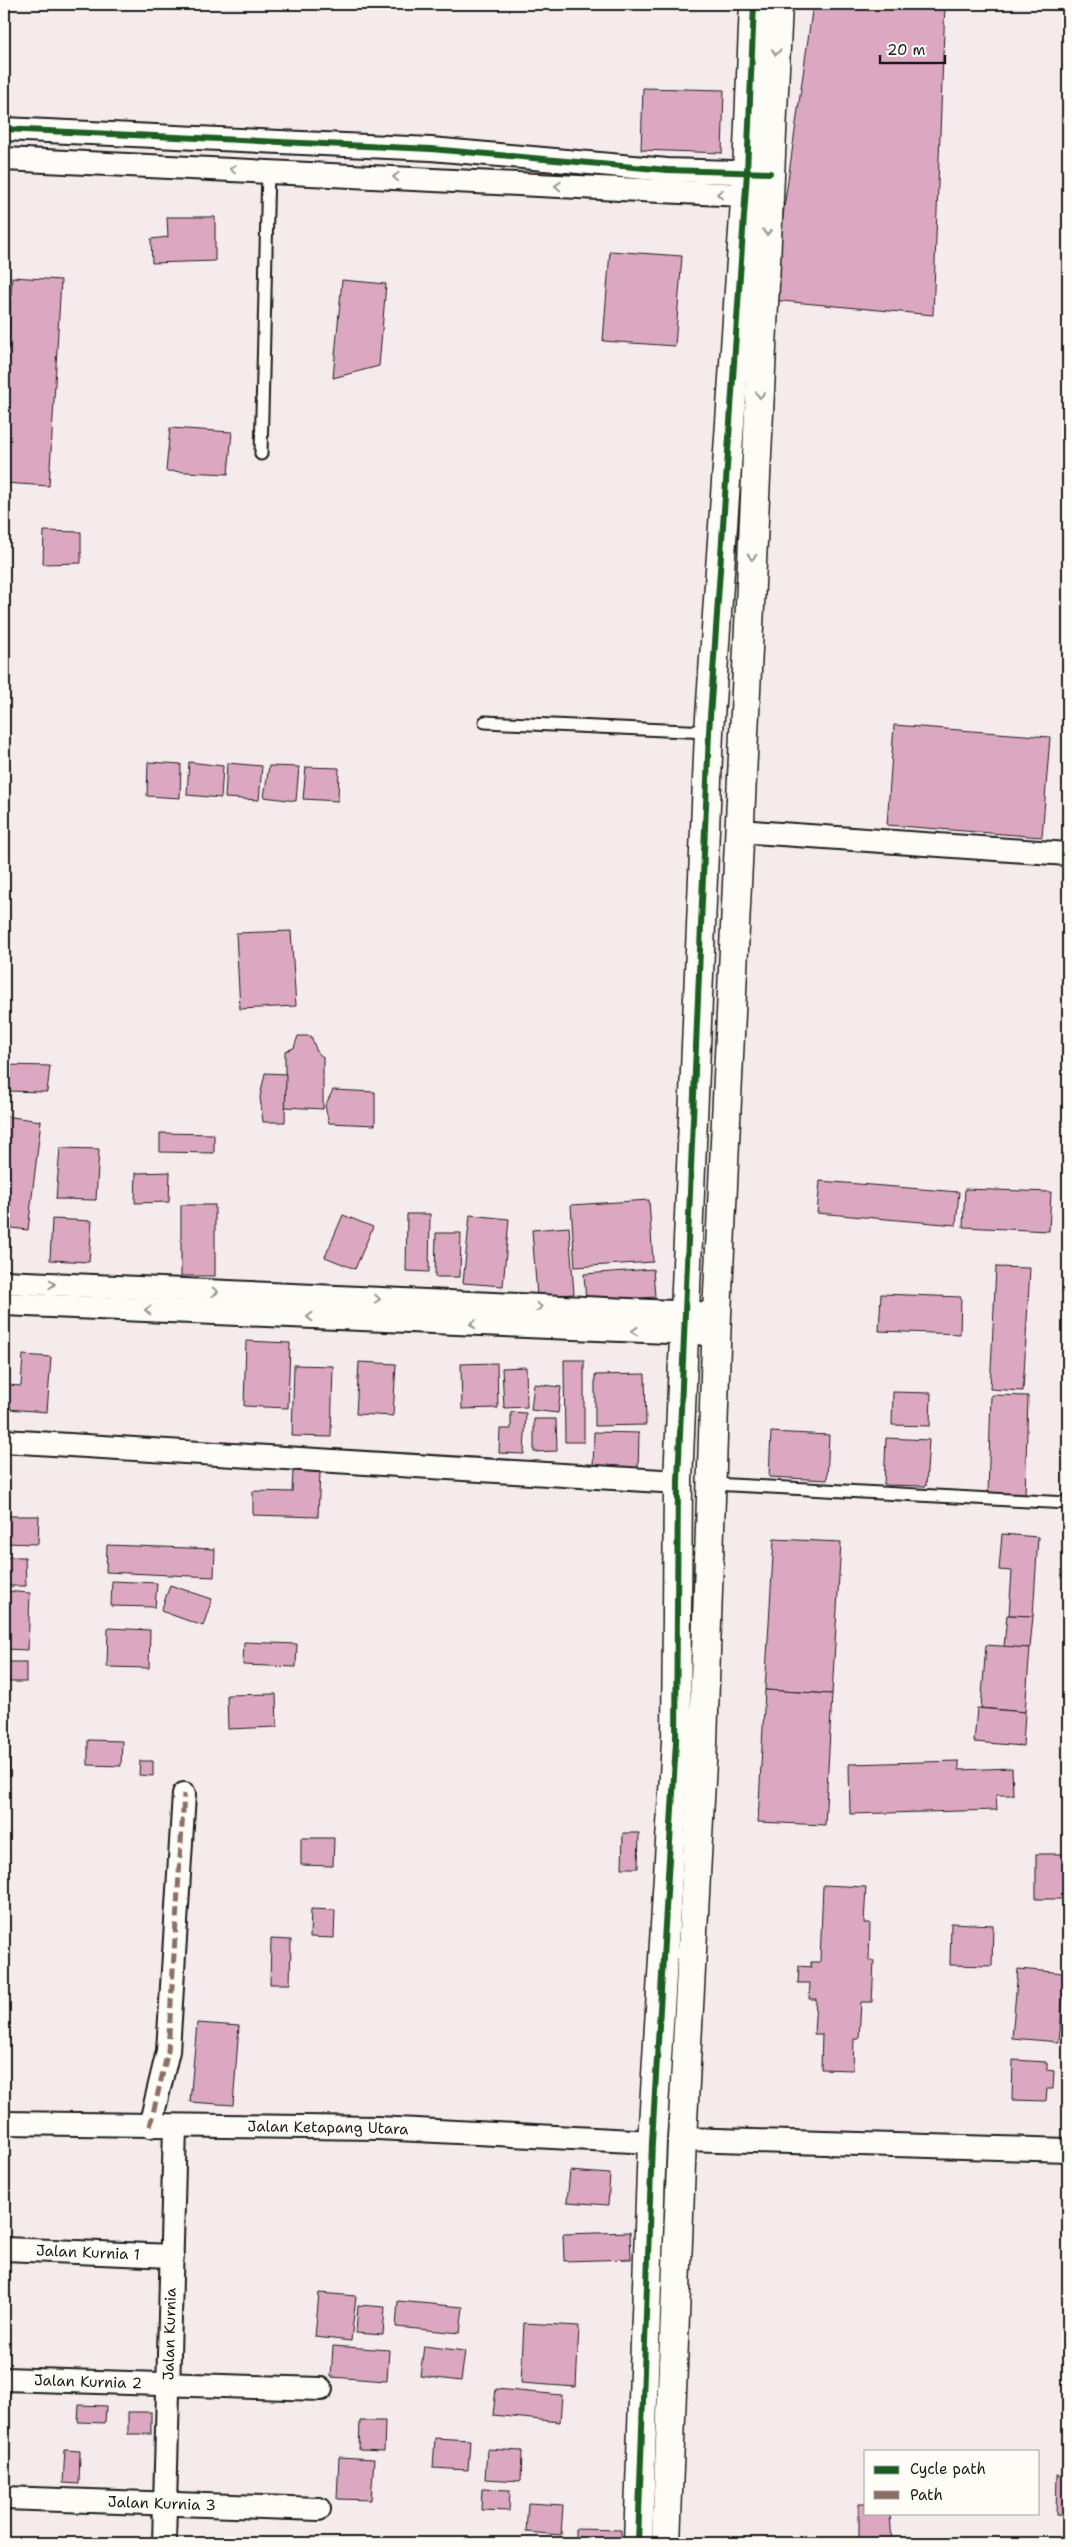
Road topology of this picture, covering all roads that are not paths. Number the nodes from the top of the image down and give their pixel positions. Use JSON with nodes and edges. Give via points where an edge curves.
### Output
{"nodes":[{"id":1,"x":754,"y":4,"type":"edge"},
{"id":2,"x":778,"y":4,"type":"edge"},
{"id":3,"x":4,"y":129,"type":"edge"},
{"id":4,"x":4,"y":158,"type":"edge"},
{"id":5,"x":268,"y":170,"type":"junction"},
{"id":6,"x":758,"y":184,"type":"junction"},
{"id":7,"x":260,"y":454,"type":"dead end"},
{"id":8,"x":486,"y":722,"type":"dead end"},
{"id":9,"x":709,"y":732,"type":"junction"},
{"id":10,"x":739,"y":831,"type":"junction"},
{"id":11,"x":1068,"y":854,"type":"edge"},
{"id":12,"x":4,"y":1282,"type":"edge"},
{"id":13,"x":4,"y":1304,"type":"edge"},
{"id":14,"x":684,"y":1323,"type":"junction"},
{"id":15,"x":716,"y":1324,"type":"junction"},
{"id":16,"x":4,"y":1441,"type":"edge"},
{"id":17,"x":678,"y":1482,"type":"junction"},
{"id":18,"x":712,"y":1484,"type":"junction"},
{"id":19,"x":1068,"y":1503,"type":"edge"},
{"id":20,"x":689,"y":1742,"type":"junction"},
{"id":21,"x":184,"y":1794,"type":"dead end"},
{"id":22,"x":4,"y":2123,"type":"edge"},
{"id":23,"x":150,"y":2126,"type":"junction"},
{"id":24,"x":175,"y":2126,"type":"junction"},
{"id":25,"x":682,"y":2140,"type":"junction"},
{"id":26,"x":652,"y":2142,"type":"junction"},
{"id":27,"x":1068,"y":2150,"type":"edge"},
{"id":28,"x":4,"y":2249,"type":"edge"},
{"id":29,"x":172,"y":2256,"type":"junction"},
{"id":30,"x":4,"y":2379,"type":"edge"},
{"id":31,"x":168,"y":2384,"type":"junction"},
{"id":32,"x":321,"y":2388,"type":"dead end"},
{"id":33,"x":4,"y":2498,"type":"edge"},
{"id":34,"x":165,"y":2502,"type":"junction"},
{"id":35,"x":319,"y":2509,"type":"dead end"},
{"id":36,"x":164,"y":2543,"type":"edge"},
{"id":37,"x":638,"y":2543,"type":"edge"},
{"id":38,"x":666,"y":2543,"type":"edge"}],
"edges":[{"from":1,"to":6,"type":"street"},
{"from":2,"to":6,"type":"street","one_way":true},
{"from":3,"to":6,"type":"street","via":[[431,148],[667,170]]},
{"from":5,"to":4,"type":"street","one_way":true},
{"from":6,"to":5,"type":"street","one_way":true},
{"from":5,"to":7,"type":"lane"},
{"from":6,"to":9,"type":"street"},
{"from":6,"to":10,"type":"street","one_way":true},
{"from":8,"to":9,"type":"lane"},
{"from":9,"to":14,"type":"street"},
{"from":10,"to":11,"type":"street"},
{"from":10,"to":15,"type":"street"},
{"from":12,"to":14,"type":"street","one_way":true},
{"from":14,"to":13,"type":"street","one_way":true},
{"from":14,"to":15,"type":"street"},
{"from":14,"to":17,"type":"street"},
{"from":15,"to":18,"type":"street"},
{"from":16,"to":17,"type":"street"},
{"from":17,"to":20,"type":"street"},
{"from":18,"to":19,"type":"lane"},
{"from":18,"to":20,"type":"street"},
{"from":20,"to":25,"type":"street"},
{"from":20,"to":26,"type":"street"},
{"from":21,"to":23,"type":"street","via":[[168,2051]]},
{"from":22,"to":23,"type":"street","name":"Jalan Ketapang Utara"},
{"from":23,"to":24,"type":"street","name":"Jalan Ketapang Utara"},
{"from":24,"to":26,"type":"street","name":"Jalan Ketapang Utara","via":[[377,2128]]},
{"from":24,"to":29,"type":"street","name":"Jalan Kurnia"},
{"from":25,"to":27,"type":"street"},
{"from":25,"to":38,"type":"street"},
{"from":26,"to":37,"type":"street"},
{"from":28,"to":29,"type":"street","name":"Jalan Kurnia 1"},
{"from":29,"to":31,"type":"street","name":"Jalan Kurnia"},
{"from":30,"to":31,"type":"street","name":"Jalan Kurnia 2"},
{"from":31,"to":32,"type":"street","name":"Jalan Kurnia 2"},
{"from":31,"to":34,"type":"street","name":"Jalan Kurnia"},
{"from":33,"to":34,"type":"street","name":"Jalan Kurnia 3"},
{"from":34,"to":35,"type":"street","name":"Jalan Kurnia 3"},
{"from":34,"to":36,"type":"street","name":"Jalan Kurnia"}]}
